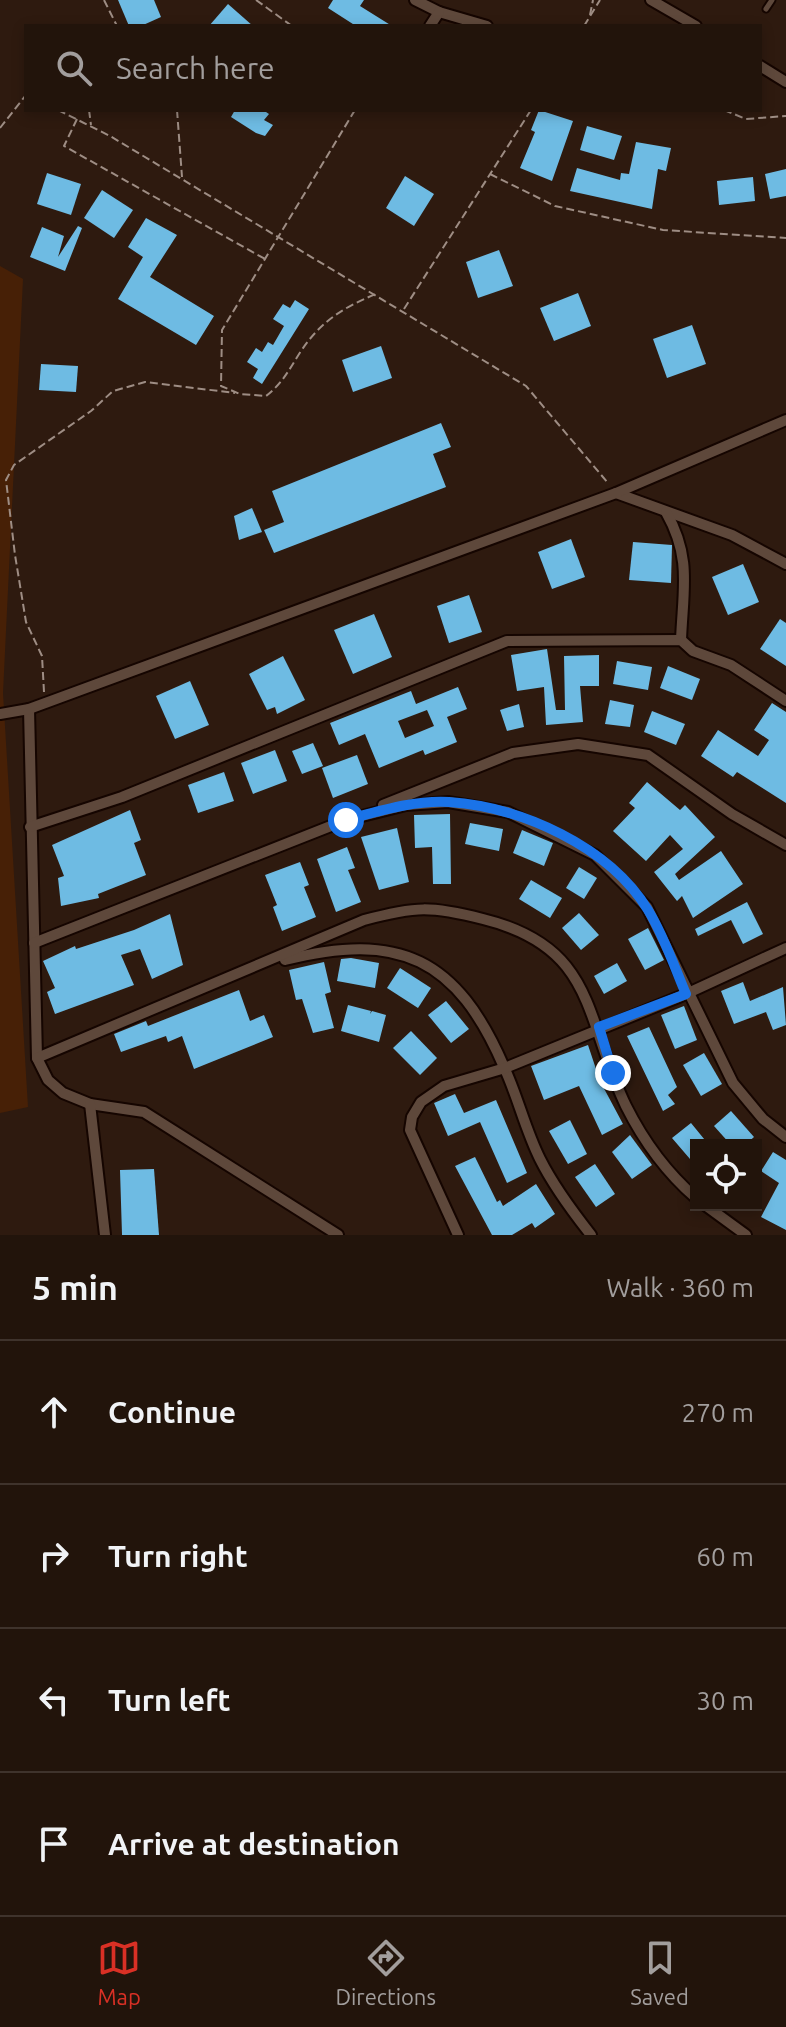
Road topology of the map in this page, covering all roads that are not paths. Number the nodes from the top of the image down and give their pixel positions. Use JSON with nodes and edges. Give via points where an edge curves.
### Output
{"nodes":[{"id":1,"x":415,"y":0,"type":"edge"},
{"id":2,"x":651,"y":0,"type":"edge"},
{"id":3,"x":772,"y":0,"type":"edge"},
{"id":4,"x":766,"y":9,"type":"dead end"},
{"id":5,"x":439,"y":12,"type":"junction"},
{"id":6,"x":431,"y":24,"type":"edge"},
{"id":7,"x":480,"y":24,"type":"edge"},
{"id":8,"x":693,"y":24,"type":"edge"},
{"id":9,"x":762,"y":67,"type":"edge"},
{"id":10,"x":786,"y":82,"type":"edge"},
{"id":11,"x":786,"y":420,"type":"edge"},
{"id":12,"x":616,"y":493,"type":"junction"},
{"id":13,"x":666,"y":512,"type":"junction"},
{"id":14,"x":786,"y":564,"type":"edge"},
{"id":15,"x":681,"y":640,"type":"junction"},
{"id":16,"x":786,"y":701,"type":"edge"},
{"id":17,"x":29,"y":709,"type":"junction"},
{"id":18,"x":0,"y":714,"type":"edge"},
{"id":19,"x":346,"y":820,"type":"junction"},
{"id":20,"x":30,"y":827,"type":"junction"},
{"id":21,"x":786,"y":845,"type":"edge"},
{"id":22,"x":34,"y":943,"type":"junction"},
{"id":23,"x":786,"y":948,"type":"edge"},
{"id":24,"x":260,"y":966,"type":"junction"},
{"id":25,"x":686,"y":994,"type":"junction"},
{"id":26,"x":599,"y":1027,"type":"junction"},
{"id":27,"x":37,"y":1058,"type":"junction"},
{"id":28,"x":505,"y":1068,"type":"junction"},
{"id":29,"x":90,"y":1104,"type":"junction"},
{"id":30,"x":786,"y":1137,"type":"edge"},
{"id":31,"x":690,"y":1191,"type":"edge"},
{"id":32,"x":713,"y":1211,"type":"edge"},
{"id":33,"x":105,"y":1235,"type":"edge"},
{"id":34,"x":338,"y":1235,"type":"edge"},
{"id":35,"x":458,"y":1235,"type":"edge"},
{"id":36,"x":591,"y":1235,"type":"edge"},
{"id":37,"x":746,"y":1235,"type":"edge"}],
"edges":[{"from":1,"to":5,"type":"street"},
{"from":2,"to":8,"type":"street"},
{"from":3,"to":4,"type":"lane"},
{"from":5,"to":6,"type":"street"},
{"from":5,"to":7,"type":"street"},
{"from":9,"to":10,"type":"street"},
{"from":11,"to":12,"type":"street"},
{"from":12,"to":13,"type":"street"},
{"from":12,"to":17,"type":"street"},
{"from":13,"to":14,"type":"street","via":[[732,535]]},
{"from":13,"to":15,"type":"street","via":[[685,556]]},
{"from":15,"to":16,"type":"street"},
{"from":15,"to":20,"type":"street","via":[[507,641],[122,797]]},
{"from":17,"to":18,"type":"street"},
{"from":17,"to":20,"type":"street"},
{"from":19,"to":21,"type":"street","via":[[513,753],[578,744],[648,755]]},
{"from":19,"to":22,"type":"street"},
{"from":19,"to":25,"type":"street","via":[[406,805],[448,802],[508,812],[569,839],[616,874],[647,907]]},
{"from":20,"to":22,"type":"street"},
{"from":22,"to":27,"type":"street"},
{"from":23,"to":25,"type":"street"},
{"from":24,"to":26,"type":"street","via":[[364,920],[409,907],[448,911],[517,930],[543,943],[578,982]]},
{"from":24,"to":27,"type":"street"},
{"from":24,"to":28,"type":"street","via":[[351,947],[405,954],[443,974],[475,1010]]},
{"from":25,"to":26,"type":"street"},
{"from":25,"to":30,"type":"street","via":[[733,1083]]},
{"from":26,"to":28,"type":"street"},
{"from":26,"to":31,"type":"street","via":[[613,1073],[644,1136]]},
{"from":27,"to":29,"type":"street","via":[[48,1080]]},
{"from":28,"to":35,"type":"street","via":[[444,1086],[421,1102],[412,1117],[410,1130]]},
{"from":28,"to":36,"type":"street","via":[[539,1158]]},
{"from":29,"to":33,"type":"street"},
{"from":29,"to":34,"type":"street","via":[[144,1112]]},
{"from":32,"to":37,"type":"street"}]}
